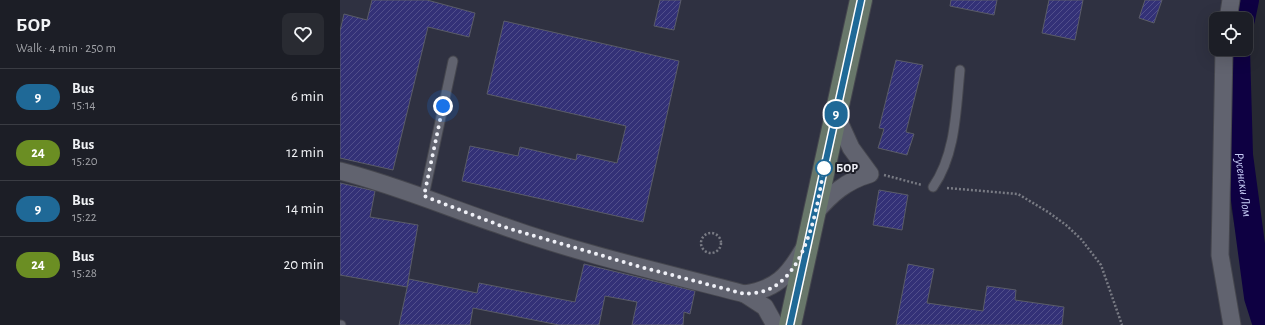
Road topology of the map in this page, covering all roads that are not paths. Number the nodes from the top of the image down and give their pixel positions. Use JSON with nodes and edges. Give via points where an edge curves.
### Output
{"nodes":[{"id":1,"x":861,"y":0,"type":"edge"},
{"id":2,"x":1231,"y":0,"type":"edge"},
{"id":3,"x":1229,"y":12,"type":"edge"},
{"id":4,"x":1224,"y":56,"type":"edge"},
{"id":5,"x":453,"y":61,"type":"dead end"},
{"id":6,"x":960,"y":70,"type":"dead end"},
{"id":7,"x":836,"y":115,"type":"junction"},
{"id":8,"x":340,"y":171,"type":"edge"},
{"id":9,"x":933,"y":187,"type":"road end"},
{"id":10,"x":424,"y":196,"type":"junction"},
{"id":11,"x":814,"y":214,"type":"junction"},
{"id":12,"x":808,"y":241,"type":"junction"},
{"id":13,"x":745,"y":294,"type":"junction"},
{"id":14,"x":775,"y":325,"type":"edge"},
{"id":15,"x":790,"y":325,"type":"edge"},
{"id":16,"x":1232,"y":325,"type":"edge"}],
"edges":[{"from":1,"to":7,"type":"main road"},
{"from":2,"to":3,"type":"street"},
{"from":4,"to":16,"type":"street","via":[[1220,256]]},
{"from":5,"to":10,"type":"lane"},
{"from":6,"to":9,"type":"lane","via":[[949,150],[943,172]]},
{"from":7,"to":11,"type":"main road"},
{"from":7,"to":11,"type":"street","via":[[851,148],[870,174],[841,186]]},
{"from":8,"to":10,"type":"street"},
{"from":10,"to":13,"type":"street","via":[[504,227]]},
{"from":11,"to":12,"type":"main road"},
{"from":12,"to":13,"type":"street","via":[[792,268],[774,285],[761,292]]},
{"from":12,"to":15,"type":"main road"},
{"from":13,"to":14,"type":"street","via":[[765,307]]}]}
